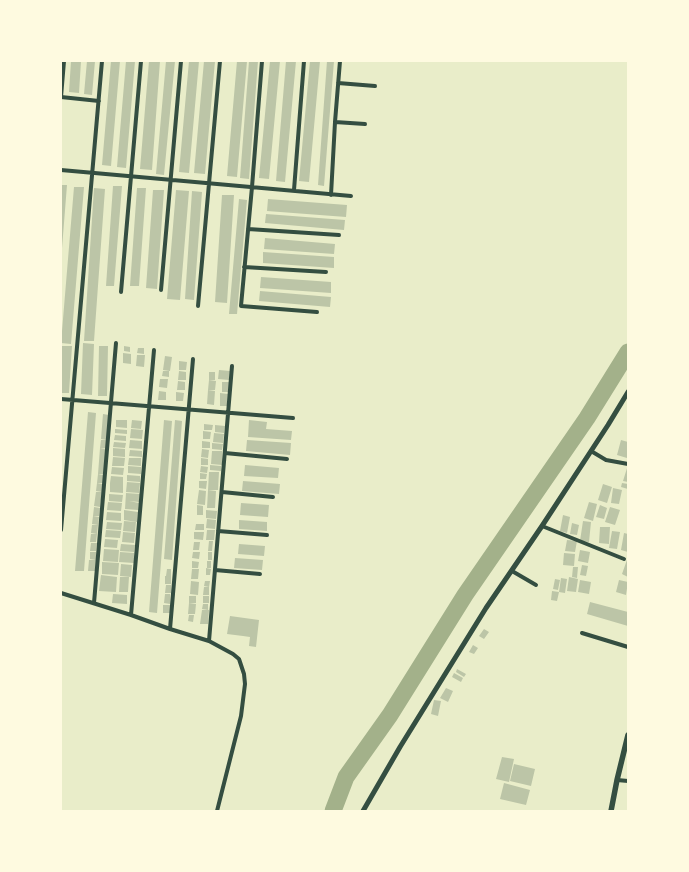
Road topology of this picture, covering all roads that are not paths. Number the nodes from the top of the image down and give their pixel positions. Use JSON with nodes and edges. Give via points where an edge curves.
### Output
{"nodes":[{"id":1,"x":64,"y":61,"type":"edge"},
{"id":2,"x":102,"y":61,"type":"edge"},
{"id":3,"x":142,"y":61,"type":"edge"},
{"id":4,"x":181,"y":61,"type":"edge"},
{"id":5,"x":220,"y":61,"type":"edge"},
{"id":6,"x":262,"y":61,"type":"edge"},
{"id":7,"x":304,"y":61,"type":"edge"},
{"id":8,"x":340,"y":61,"type":"edge"},
{"id":9,"x":338,"y":82,"type":"junction"},
{"id":10,"x":375,"y":86,"type":"dead end"},
{"id":11,"x":99,"y":101,"type":"junction"},
{"id":12,"x":335,"y":122,"type":"junction"},
{"id":13,"x":365,"y":124,"type":"dead end"},
{"id":14,"x":61,"y":170,"type":"edge"},
{"id":15,"x":93,"y":173,"type":"junction"},
{"id":16,"x":131,"y":176,"type":"junction"},
{"id":17,"x":171,"y":180,"type":"junction"},
{"id":18,"x":209,"y":183,"type":"junction"},
{"id":19,"x":252,"y":188,"type":"junction"},
{"id":20,"x":294,"y":190,"type":"junction"},
{"id":21,"x":331,"y":195,"type":"junction"},
{"id":22,"x":351,"y":196,"type":"dead end"},
{"id":23,"x":248,"y":229,"type":"junction"},
{"id":24,"x":339,"y":235,"type":"dead end"},
{"id":25,"x":244,"y":266,"type":"junction"},
{"id":26,"x":326,"y":272,"type":"dead end"},
{"id":27,"x":161,"y":290,"type":"dead end"},
{"id":28,"x":121,"y":292,"type":"dead end"},
{"id":29,"x":198,"y":306,"type":"dead end"},
{"id":30,"x":317,"y":312,"type":"dead end"},
{"id":31,"x":116,"y":342,"type":"dead end"},
{"id":32,"x":154,"y":350,"type":"dead end"},
{"id":33,"x":192,"y":359,"type":"dead end"},
{"id":34,"x":232,"y":366,"type":"dead end"},
{"id":35,"x":628,"y":392,"type":"edge"},
{"id":36,"x":61,"y":398,"type":"edge"},
{"id":37,"x":73,"y":400,"type":"junction"},
{"id":38,"x":111,"y":403,"type":"junction"},
{"id":39,"x":149,"y":406,"type":"junction"},
{"id":40,"x":188,"y":410,"type":"junction"},
{"id":41,"x":228,"y":413,"type":"junction"},
{"id":42,"x":293,"y":418,"type":"dead end"},
{"id":43,"x":591,"y":451,"type":"junction"},
{"id":44,"x":225,"y":453,"type":"junction"},
{"id":45,"x":287,"y":459,"type":"dead end"},
{"id":46,"x":628,"y":464,"type":"edge"},
{"id":47,"x":222,"y":492,"type":"junction"},
{"id":48,"x":273,"y":497,"type":"dead end"},
{"id":49,"x":542,"y":526,"type":"junction"},
{"id":50,"x":61,"y":530,"type":"edge"},
{"id":51,"x":218,"y":531,"type":"junction"},
{"id":52,"x":266,"y":535,"type":"dead end"},
{"id":53,"x":624,"y":559,"type":"dead end"},
{"id":54,"x":215,"y":570,"type":"junction"},
{"id":55,"x":512,"y":571,"type":"junction"},
{"id":56,"x":260,"y":574,"type":"dead end"},
{"id":57,"x":536,"y":585,"type":"dead end"},
{"id":58,"x":61,"y":593,"type":"edge"},
{"id":59,"x":94,"y":603,"type":"junction"},
{"id":60,"x":131,"y":615,"type":"junction"},
{"id":61,"x":170,"y":629,"type":"junction"},
{"id":62,"x":582,"y":633,"type":"dead end"},
{"id":63,"x":209,"y":641,"type":"junction"},
{"id":64,"x":628,"y":647,"type":"edge"},
{"id":65,"x":628,"y":735,"type":"edge"},
{"id":66,"x":617,"y":780,"type":"junction"},
{"id":67,"x":628,"y":781,"type":"edge"},
{"id":68,"x":217,"y":811,"type":"edge"},
{"id":69,"x":363,"y":811,"type":"edge"},
{"id":70,"x":611,"y":811,"type":"edge"}],
"edges":[{"from":1,"to":11,"type":"street","via":[[61,98]]},
{"from":2,"to":11,"type":"street"},
{"from":3,"to":16,"type":"street"},
{"from":4,"to":17,"type":"street"},
{"from":5,"to":18,"type":"street"},
{"from":6,"to":19,"type":"street"},
{"from":7,"to":20,"type":"street"},
{"from":8,"to":9,"type":"street"},
{"from":9,"to":10,"type":"street"},
{"from":9,"to":12,"type":"street"},
{"from":11,"to":15,"type":"street"},
{"from":12,"to":13,"type":"street"},
{"from":12,"to":21,"type":"street"},
{"from":14,"to":15,"type":"street"},
{"from":15,"to":16,"type":"street"},
{"from":15,"to":37,"type":"street"},
{"from":16,"to":17,"type":"street"},
{"from":16,"to":28,"type":"street"},
{"from":17,"to":18,"type":"street"},
{"from":17,"to":27,"type":"street"},
{"from":18,"to":19,"type":"street"},
{"from":18,"to":29,"type":"street"},
{"from":19,"to":20,"type":"street"},
{"from":19,"to":23,"type":"street"},
{"from":20,"to":21,"type":"street"},
{"from":21,"to":22,"type":"street"},
{"from":23,"to":24,"type":"street"},
{"from":23,"to":25,"type":"street"},
{"from":25,"to":26,"type":"street"},
{"from":25,"to":30,"type":"street","via":[[241,306]]},
{"from":31,"to":38,"type":"street"},
{"from":32,"to":39,"type":"street"},
{"from":33,"to":40,"type":"street"},
{"from":34,"to":41,"type":"street"},
{"from":35,"to":43,"type":"street"},
{"from":36,"to":37,"type":"street"},
{"from":37,"to":38,"type":"street"},
{"from":37,"to":50,"type":"street"},
{"from":38,"to":39,"type":"street"},
{"from":38,"to":59,"type":"street"},
{"from":39,"to":40,"type":"street"},
{"from":39,"to":60,"type":"street"},
{"from":40,"to":41,"type":"street"},
{"from":40,"to":61,"type":"street"},
{"from":41,"to":42,"type":"street"},
{"from":41,"to":44,"type":"street"},
{"from":43,"to":46,"type":"street","via":[[606,460]]},
{"from":43,"to":49,"type":"street"},
{"from":44,"to":45,"type":"street"},
{"from":44,"to":47,"type":"street"},
{"from":47,"to":48,"type":"street"},
{"from":47,"to":51,"type":"street"},
{"from":49,"to":53,"type":"street"},
{"from":49,"to":55,"type":"street"},
{"from":51,"to":52,"type":"street"},
{"from":51,"to":54,"type":"street"},
{"from":54,"to":56,"type":"street"},
{"from":54,"to":63,"type":"street"},
{"from":55,"to":57,"type":"street"},
{"from":55,"to":69,"type":"street","via":[[440,681]]},
{"from":58,"to":59,"type":"street"},
{"from":59,"to":60,"type":"street"},
{"from":60,"to":61,"type":"street"},
{"from":61,"to":63,"type":"street"},
{"from":62,"to":64,"type":"street"},
{"from":63,"to":68,"type":"street","via":[[239,659],[245,684],[241,716]]},
{"from":65,"to":66,"type":"main road"},
{"from":66,"to":67,"type":"street"},
{"from":66,"to":70,"type":"main road"}]}
